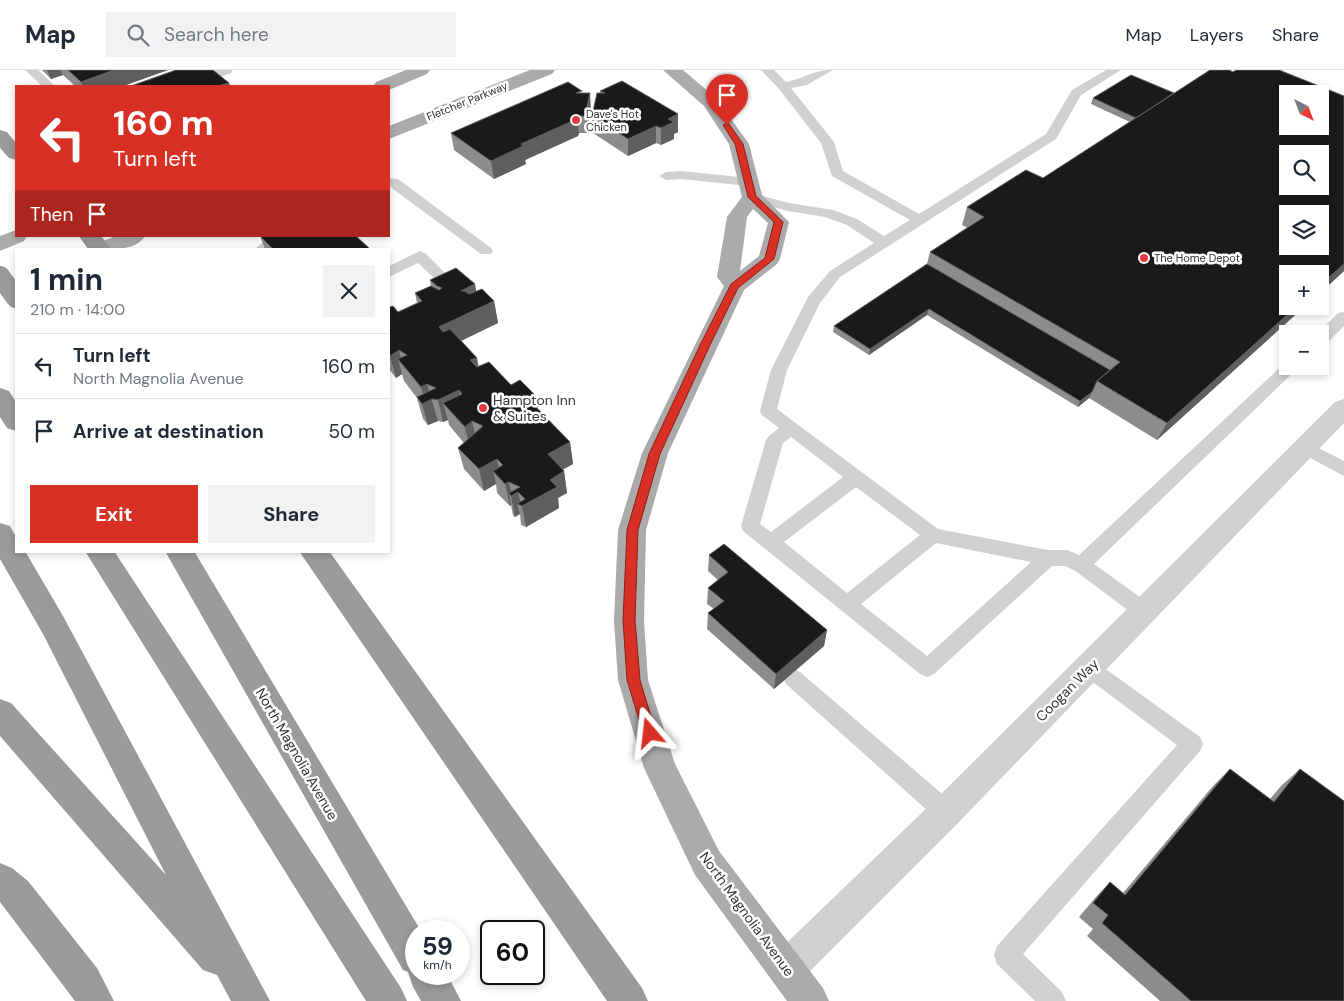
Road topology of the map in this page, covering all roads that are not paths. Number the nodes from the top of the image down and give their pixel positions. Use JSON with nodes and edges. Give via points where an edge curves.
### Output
{"nodes":[{"id":1,"x":31,"y":70,"type":"edge"},
{"id":2,"x":227,"y":70,"type":"edge"},
{"id":3,"x":421,"y":70,"type":"edge"},
{"id":4,"x":546,"y":70,"type":"edge"},
{"id":5,"x":672,"y":70,"type":"edge"},
{"id":6,"x":767,"y":70,"type":"edge"},
{"id":7,"x":827,"y":70,"type":"edge"},
{"id":8,"x":1115,"y":70,"type":"edge"},
{"id":9,"x":48,"y":85,"type":"edge"},
{"id":10,"x":186,"y":85,"type":"edge"},
{"id":11,"x":384,"y":85,"type":"edge"},
{"id":12,"x":783,"y":86,"type":"junction"},
{"id":13,"x":390,"y":133,"type":"edge"},
{"id":14,"x":0,"y":136,"type":"edge"},
{"id":15,"x":15,"y":153,"type":"edge"},
{"id":16,"x":666,"y":176,"type":"dead end"},
{"id":17,"x":390,"y":182,"type":"edge"},
{"id":18,"x":750,"y":190,"type":"junction"},
{"id":19,"x":920,"y":220,"type":"junction"},
{"id":20,"x":15,"y":237,"type":"edge"},
{"id":21,"x":90,"y":237,"type":"edge"},
{"id":22,"x":133,"y":237,"type":"edge"},
{"id":23,"x":278,"y":237,"type":"edge"},
{"id":24,"x":884,"y":243,"type":"junction"},
{"id":25,"x":0,"y":244,"type":"edge"},
{"id":26,"x":99,"y":248,"type":"edge"},
{"id":27,"x":106,"y":248,"type":"edge"},
{"id":28,"x":263,"y":248,"type":"edge"},
{"id":29,"x":486,"y":251,"type":"dead end"},
{"id":30,"x":390,"y":271,"type":"edge"},
{"id":31,"x":439,"y":275,"type":"edge"},
{"id":32,"x":0,"y":276,"type":"edge"},
{"id":33,"x":15,"y":285,"type":"edge"},
{"id":34,"x":734,"y":286,"type":"junction"},
{"id":35,"x":0,"y":292,"type":"edge"},
{"id":36,"x":15,"y":297,"type":"edge"},
{"id":37,"x":1344,"y":317,"type":"edge"},
{"id":38,"x":1329,"y":331,"type":"edge"},
{"id":39,"x":1282,"y":375,"type":"edge"},
{"id":40,"x":0,"y":397,"type":"edge"},
{"id":41,"x":1344,"y":408,"type":"edge"},
{"id":42,"x":15,"y":420,"type":"edge"},
{"id":43,"x":791,"y":429,"type":"junction"},
{"id":44,"x":1305,"y":447,"type":"junction"},
{"id":45,"x":1344,"y":469,"type":"edge"},
{"id":46,"x":856,"y":477,"type":"junction"},
{"id":47,"x":0,"y":534,"type":"edge"},
{"id":48,"x":933,"y":535,"type":"junction"},
{"id":49,"x":771,"y":542,"type":"junction"},
{"id":50,"x":100,"y":553,"type":"edge"},
{"id":51,"x":180,"y":553,"type":"edge"},
{"id":52,"x":314,"y":553,"type":"edge"},
{"id":53,"x":1048,"y":558,"type":"junction"},
{"id":54,"x":1081,"y":565,"type":"junction"},
{"id":55,"x":847,"y":604,"type":"junction"},
{"id":56,"x":1144,"y":611,"type":"junction"},
{"id":57,"x":1089,"y":668,"type":"junction"},
{"id":58,"x":793,"y":678,"type":"edge"},
{"id":59,"x":0,"y":713,"type":"edge"},
{"id":60,"x":946,"y":812,"type":"junction"},
{"id":61,"x":0,"y":880,"type":"edge"},
{"id":62,"x":405,"y":938,"type":"edge"},
{"id":63,"x":786,"y":969,"type":"junction"},
{"id":64,"x":433,"y":985,"type":"edge"},
{"id":65,"x":247,"y":995,"type":"edge"},
{"id":66,"x":95,"y":1001,"type":"edge"},
{"id":67,"x":388,"y":1001,"type":"edge"},
{"id":68,"x":442,"y":1001,"type":"edge"},
{"id":69,"x":629,"y":1001,"type":"edge"},
{"id":70,"x":810,"y":1001,"type":"edge"},
{"id":71,"x":1053,"y":1001,"type":"edge"}],
"edges":[{"from":1,"to":9,"type":"lane"},
{"from":2,"to":10,"type":"lane"},
{"from":3,"to":11,"type":"main road"},
{"from":4,"to":13,"type":"main road","name":"Fletcher Parkway"},
{"from":5,"to":18,"type":"main road","via":[[710,102],[727,125],[739,144]]},
{"from":6,"to":12,"type":"lane"},
{"from":7,"to":12,"type":"lane","via":[[803,82]]},
{"from":8,"to":19,"type":"lane","via":[[1076,94],[1051,136]]},
{"from":12,"to":19,"type":"lane","via":[[828,142],[837,173]]},
{"from":14,"to":15,"type":"highway"},
{"from":16,"to":18,"type":"lane","via":[[681,175]]},
{"from":17,"to":29,"type":"lane","via":[[424,203]]},
{"from":18,"to":24,"type":"lane","via":[[788,207],[828,212],[852,222]]},
{"from":18,"to":34,"type":"main road","via":[[738,217],[728,277]]},
{"from":18,"to":34,"type":"main road","name":"North Magnolia Avenue","via":[[778,222],[769,259]]},
{"from":19,"to":24,"type":"lane"},
{"from":20,"to":25,"type":"main road"},
{"from":21,"to":26,"type":"highway"},
{"from":22,"to":27,"type":"main road"},
{"from":23,"to":28,"type":"lane"},
{"from":24,"to":43,"type":"lane","via":[[835,274],[813,301],[779,370],[768,412]]},
{"from":30,"to":31,"type":"lane","via":[[420,256]]},
{"from":32,"to":36,"type":"highway","bridge":true},
{"from":33,"to":35,"type":"main road"},
{"from":34,"to":63,"type":"main road","name":"North Magnolia Avenue","via":[[654,454],[632,530],[629,620],[633,680],[660,768],[707,863]]},
{"from":37,"to":38,"type":"lane"},
{"from":39,"to":54,"type":"lane"},
{"from":40,"to":42,"type":"highway"},
{"from":41,"to":44,"type":"street","name":"Coogan Way"},
{"from":43,"to":46,"type":"lane"},
{"from":43,"to":49,"type":"lane","via":[[775,440],[750,526]]},
{"from":44,"to":45,"type":"lane"},
{"from":44,"to":56,"type":"street","name":"Coogan Way"},
{"from":46,"to":48,"type":"lane"},
{"from":46,"to":49,"type":"lane"},
{"from":47,"to":65,"type":"highway","via":[[53,626]]},
{"from":48,"to":53,"type":"lane"},
{"from":48,"to":55,"type":"lane"},
{"from":49,"to":55,"type":"lane"},
{"from":50,"to":67,"type":"highway"},
{"from":51,"to":62,"type":"highway","name":"North Magnolia Avenue"},
{"from":52,"to":69,"type":"highway"},
{"from":53,"to":54,"type":"lane","via":[[1067,558]]},
{"from":53,"to":55,"type":"lane","via":[[927,668]]},
{"from":54,"to":56,"type":"lane"},
{"from":56,"to":57,"type":"street","name":"Coogan Way"},
{"from":57,"to":60,"type":"street","name":"Coogan Way"},
{"from":57,"to":71,"type":"lane","via":[[1192,744],[1006,955]]},
{"from":58,"to":60,"type":"lane"},
{"from":59,"to":65,"type":"highway"},
{"from":60,"to":63,"type":"street","name":"Coogan Way"},
{"from":61,"to":66,"type":"highway","via":[[16,893],[84,981]]},
{"from":63,"to":70,"type":"main road","name":"North Magnolia Avenue"},
{"from":64,"to":68,"type":"highway"}]}
